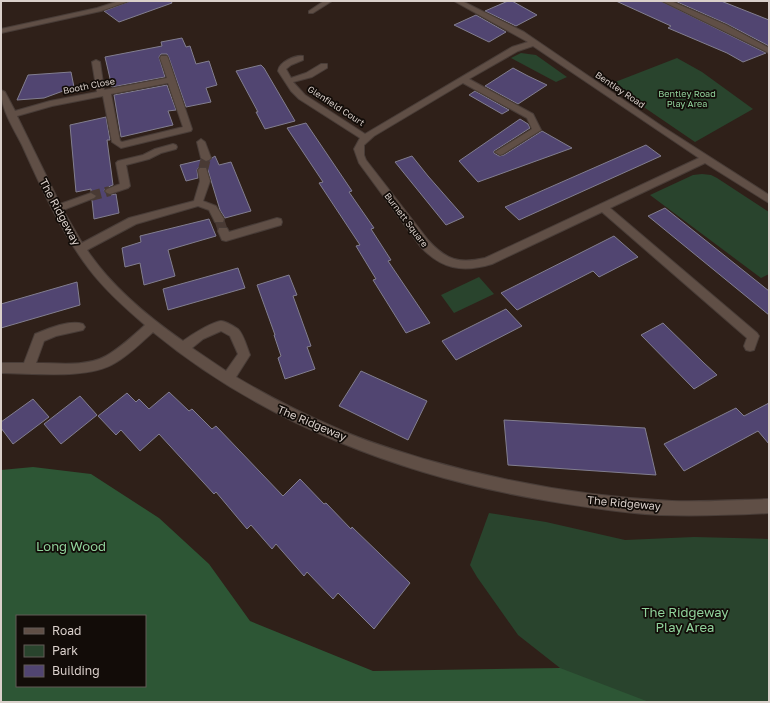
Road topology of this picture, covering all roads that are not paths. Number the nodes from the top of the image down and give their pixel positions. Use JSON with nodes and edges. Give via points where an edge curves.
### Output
{"nodes":[{"id":1,"x":126,"y":1,"type":"edge"},
{"id":2,"x":329,"y":1,"type":"edge"},
{"id":3,"x":457,"y":1,"type":"edge"},
{"id":4,"x":478,"y":1,"type":"edge"},
{"id":5,"x":665,"y":1,"type":"edge"},
{"id":6,"x":469,"y":6,"type":"junction"},
{"id":7,"x":311,"y":12,"type":"dead end"},
{"id":8,"x":1,"y":31,"type":"edge"},
{"id":9,"x":534,"y":43,"type":"junction"},
{"id":10,"x":769,"y":51,"type":"edge"},
{"id":11,"x":164,"y":58,"type":"dead end"},
{"id":12,"x":300,"y":58,"type":"dead end"},
{"id":13,"x":96,"y":62,"type":"dead end"},
{"id":14,"x":324,"y":66,"type":"dead end"},
{"id":15,"x":171,"y":80,"type":"junction"},
{"id":16,"x":464,"y":80,"type":"junction"},
{"id":17,"x":289,"y":81,"type":"junction"},
{"id":18,"x":1,"y":92,"type":"edge"},
{"id":19,"x":104,"y":93,"type":"junction"},
{"id":20,"x":11,"y":115,"type":"junction"},
{"id":21,"x":365,"y":138,"type":"junction"},
{"id":22,"x":201,"y":142,"type":"dead end"},
{"id":23,"x":173,"y":147,"type":"dead end"},
{"id":24,"x":500,"y":152,"type":"dead end"},
{"id":25,"x":206,"y":158,"type":"tunnel mouth"},
{"id":26,"x":705,"y":159,"type":"junction"},
{"id":27,"x":204,"y":170,"type":"tunnel mouth"},
{"id":28,"x":110,"y":191,"type":"tunnel mouth"},
{"id":29,"x":92,"y":196,"type":"tunnel mouth"},
{"id":30,"x":769,"y":200,"type":"edge"},
{"id":31,"x":198,"y":203,"type":"junction"},
{"id":32,"x":58,"y":208,"type":"junction"},
{"id":33,"x":604,"y":208,"type":"junction"},
{"id":34,"x":219,"y":219,"type":"tunnel mouth"},
{"id":35,"x":277,"y":222,"type":"dead end"},
{"id":36,"x":224,"y":231,"type":"dead end"},
{"id":37,"x":80,"y":249,"type":"junction"},
{"id":38,"x":153,"y":325,"type":"junction"},
{"id":39,"x":79,"y":328,"type":"dead end"},
{"id":40,"x":750,"y":346,"type":"dead end"},
{"id":41,"x":182,"y":348,"type":"junction"},
{"id":42,"x":28,"y":367,"type":"junction"},
{"id":43,"x":1,"y":368,"type":"edge"},
{"id":44,"x":227,"y":380,"type":"junction"},
{"id":45,"x":769,"y":506,"type":"edge"}],
"edges":[{"from":1,"to":8,"type":"street","via":[[99,10]]},
{"from":2,"to":7,"type":"street"},
{"from":3,"to":6,"type":"street","name":"Bentley Road"},
{"from":4,"to":6,"type":"street"},
{"from":5,"to":10,"type":"street"},
{"from":6,"to":9,"type":"street","name":"Bentley Road"},
{"from":9,"to":16,"type":"street","via":[[516,49]]},
{"from":9,"to":26,"type":"street","name":"Bentley Road"},
{"from":11,"to":15,"type":"street"},
{"from":12,"to":17,"type":"street","name":"Glenfield Court","via":[[284,65],[282,71]]},
{"from":13,"to":19,"type":"street"},
{"from":14,"to":17,"type":"street","via":[[309,75]]},
{"from":15,"to":19,"type":"street","name":"Booth Close"},
{"from":15,"to":19,"type":"street","via":[[188,129],[121,145],[116,142]]},
{"from":16,"to":21,"type":"street"},
{"from":16,"to":24,"type":"street","via":[[530,116],[537,130]]},
{"from":17,"to":21,"type":"street","name":"Glenfield Court","via":[[297,92]]},
{"from":18,"to":20,"type":"street","name":"The Ridgeway"},
{"from":19,"to":20,"type":"street","name":"Booth Close"},
{"from":20,"to":32,"type":"street","name":"The Ridgeway"},
{"from":21,"to":33,"type":"street","name":"Burnett Square","via":[[358,150],[362,161],[431,252],[440,259],[454,264],[467,266],[488,261]]},
{"from":22,"to":25,"type":"street"},
{"from":23,"to":28,"type":"street","via":[[121,163],[126,186]]},
{"from":26,"to":30,"type":"street","name":"Bentley Road"},
{"from":26,"to":33,"type":"street","name":"Burnett Square"},
{"from":27,"to":31,"type":"street","via":[[205,181]]},
{"from":29,"to":32,"type":"street"},
{"from":31,"to":34,"type":"street","via":[[213,208]]},
{"from":31,"to":37,"type":"street","via":[[133,221]]},
{"from":32,"to":37,"type":"street","name":"The Ridgeway"},
{"from":33,"to":40,"type":"street","via":[[753,336]]},
{"from":35,"to":36,"type":"street","via":[[226,237]]},
{"from":37,"to":38,"type":"street","name":"The Ridgeway","via":[[111,288]]},
{"from":38,"to":41,"type":"street","name":"The Ridgeway"},
{"from":38,"to":42,"type":"street","via":[[123,351],[97,365],[82,368]]},
{"from":39,"to":42,"type":"street","via":[[54,331],[39,338]]},
{"from":41,"to":44,"type":"street","name":"The Ridgeway"},
{"from":41,"to":44,"type":"street","via":[[199,336],[222,326],[234,333],[244,355]]},
{"from":42,"to":43,"type":"street"},
{"from":44,"to":45,"type":"street","name":"The Ridgeway","via":[[272,406],[331,432],[467,479],[563,497],[644,506],[718,509]]}]}
